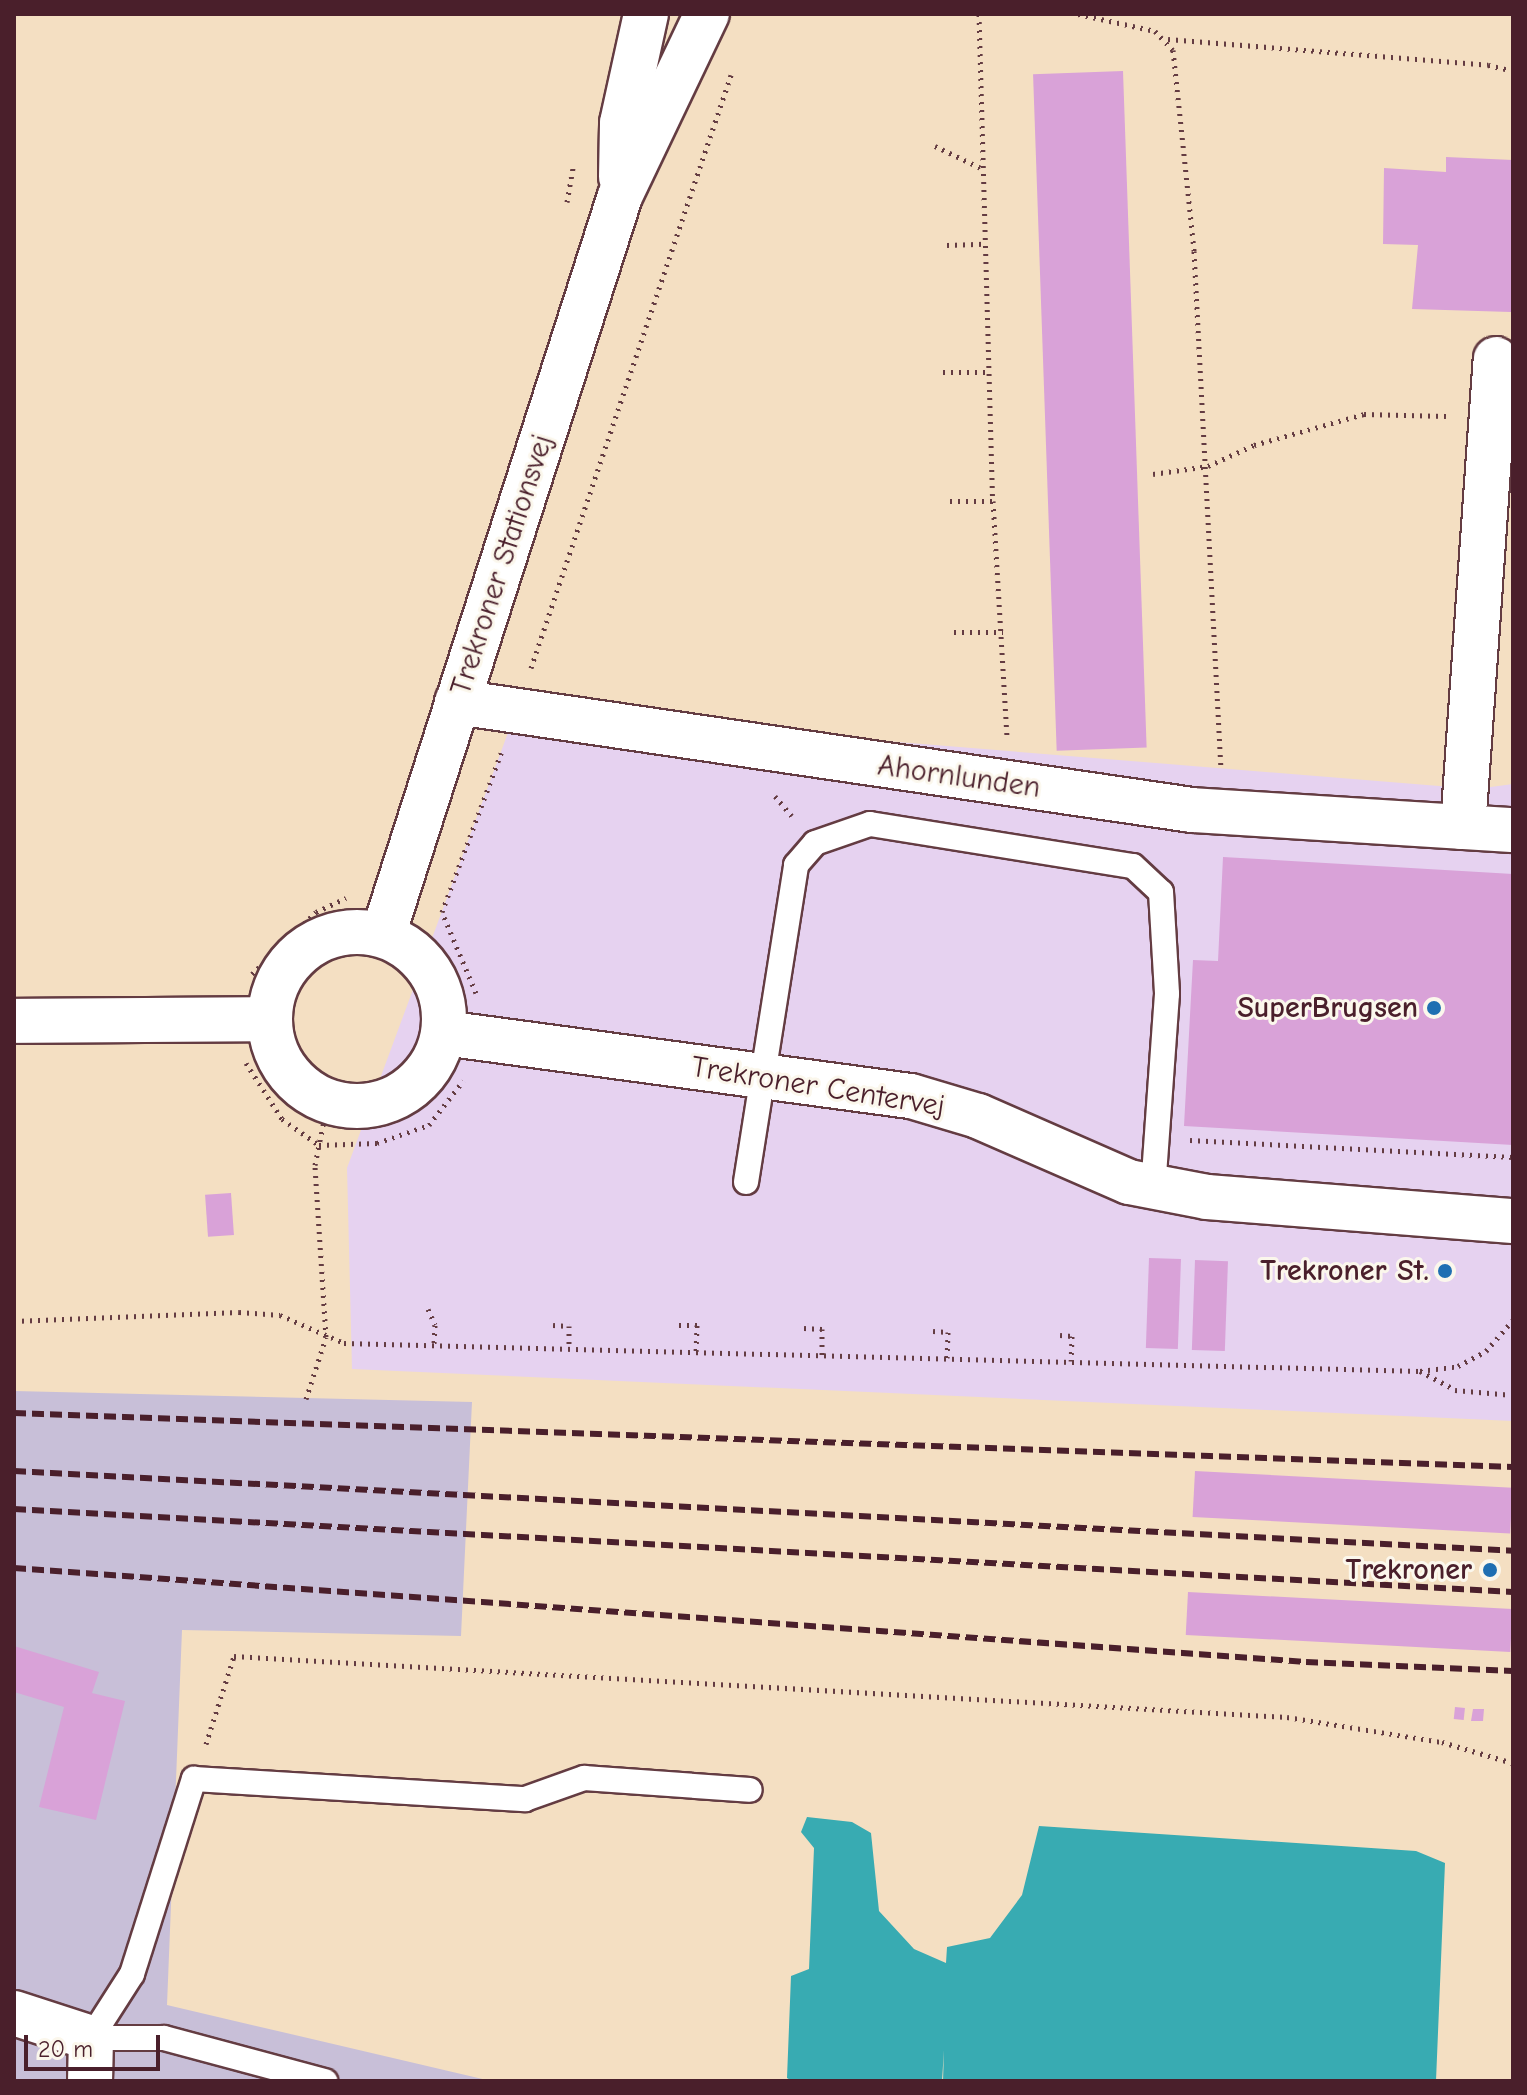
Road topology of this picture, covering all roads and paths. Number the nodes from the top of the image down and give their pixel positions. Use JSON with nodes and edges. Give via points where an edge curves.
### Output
{"nodes":[{"id":1,"x":646,"y":14,"type":"edge"},
{"id":2,"x":707,"y":14,"type":"edge"},
{"id":3,"x":979,"y":14,"type":"edge"},
{"id":4,"x":1078,"y":14,"type":"edge"},
{"id":5,"x":1167,"y":39,"type":"junction"},
{"id":6,"x":1513,"y":71,"type":"edge"},
{"id":7,"x":935,"y":146,"type":"dead end"},
{"id":8,"x":981,"y":168,"type":"junction"},
{"id":9,"x":620,"y":196,"type":"junction"},
{"id":10,"x":984,"y":244,"type":"junction"},
{"id":11,"x":947,"y":245,"type":"dead end"},
{"id":12,"x":1496,"y":359,"type":"dead end"},
{"id":13,"x":943,"y":372,"type":"dead end"},
{"id":14,"x":989,"y":372,"type":"junction"},
{"id":15,"x":1492,"y":417,"type":"junction"},
{"id":16,"x":1208,"y":466,"type":"junction"},
{"id":17,"x":1153,"y":474,"type":"dead end"},
{"id":18,"x":950,"y":501,"type":"dead end"},
{"id":19,"x":993,"y":501,"type":"junction"},
{"id":20,"x":954,"y":632,"type":"dead end"},
{"id":21,"x":1003,"y":632,"type":"junction"},
{"id":22,"x":457,"y":702,"type":"junction"},
{"id":23,"x":1009,"y":784,"type":"junction"},
{"id":24,"x":1223,"y":811,"type":"junction"},
{"id":25,"x":1463,"y":827,"type":"junction"},
{"id":26,"x":1513,"y":830,"type":"edge"},
{"id":27,"x":383,"y":935,"type":"junction"},
{"id":28,"x":270,"y":1019,"type":"junction"},
{"id":29,"x":14,"y":1021,"type":"edge"},
{"id":30,"x":444,"y":1033,"type":"junction"},
{"id":31,"x":764,"y":1075,"type":"junction"},
{"id":32,"x":328,"y":1101,"type":"junction"},
{"id":33,"x":746,"y":1182,"type":"dead end"},
{"id":34,"x":1153,"y":1187,"type":"junction"},
{"id":35,"x":1513,"y":1221,"type":"edge"},
{"id":36,"x":428,"y":1309,"type":"dead end"},
{"id":37,"x":1513,"y":1320,"type":"edge"},
{"id":38,"x":14,"y":1321,"type":"edge"},
{"id":39,"x":553,"y":1325,"type":"dead end"},
{"id":40,"x":679,"y":1325,"type":"dead end"},
{"id":41,"x":804,"y":1328,"type":"dead end"},
{"id":42,"x":933,"y":1331,"type":"dead end"},
{"id":43,"x":1060,"y":1335,"type":"dead end"},
{"id":44,"x":326,"y":1337,"type":"junction"},
{"id":45,"x":434,"y":1346,"type":"junction"},
{"id":46,"x":569,"y":1349,"type":"junction"},
{"id":47,"x":696,"y":1353,"type":"junction"},
{"id":48,"x":822,"y":1355,"type":"junction"},
{"id":49,"x":947,"y":1358,"type":"junction"},
{"id":50,"x":1071,"y":1361,"type":"junction"},
{"id":51,"x":1420,"y":1371,"type":"junction"},
{"id":52,"x":1513,"y":1395,"type":"edge"},
{"id":53,"x":306,"y":1399,"type":"dead end"},
{"id":54,"x":1513,"y":1763,"type":"edge"},
{"id":55,"x":194,"y":1779,"type":"junction"},
{"id":56,"x":750,"y":1790,"type":"dead end"},
{"id":57,"x":14,"y":2013,"type":"edge"},
{"id":58,"x":91,"y":2038,"type":"junction"},
{"id":59,"x":90,"y":2081,"type":"edge"},
{"id":60,"x":325,"y":2081,"type":"edge"}],
"edges":[{"from":1,"to":9,"type":"street","name":"Trekroner Stationsvej","via":[[622,123]]},
{"from":2,"to":9,"type":"street","name":"Trekroner Stationsvej"},
{"from":3,"to":8,"type":"path"},
{"from":4,"to":5,"type":"path","via":[[1155,31]]},
{"from":5,"to":6,"type":"path"},
{"from":5,"to":16,"type":"path","via":[[1173,50],[1194,251]]},
{"from":7,"to":8,"type":"path"},
{"from":8,"to":10,"type":"path"},
{"from":9,"to":22,"type":"street","name":"Trekroner Stationsvej"},
{"from":10,"to":11,"type":"path"},
{"from":10,"to":14,"type":"path"},
{"from":12,"to":15,"type":"street"},
{"from":13,"to":14,"type":"path"},
{"from":14,"to":19,"type":"path"},
{"from":15,"to":16,"type":"path","via":[[1364,414],[1254,445]]},
{"from":15,"to":25,"type":"street"},
{"from":16,"to":17,"type":"path"},
{"from":16,"to":24,"type":"path"},
{"from":18,"to":19,"type":"path"},
{"from":19,"to":21,"type":"path"},
{"from":20,"to":21,"type":"path"},
{"from":21,"to":23,"type":"path"},
{"from":22,"to":23,"type":"street","name":"Ahornlunden"},
{"from":22,"to":27,"type":"street","name":"Trekroner Stationsvej"},
{"from":23,"to":24,"type":"street","name":"Ahornlunden"},
{"from":24,"to":25,"type":"street","name":"Ahornlunden"},
{"from":25,"to":26,"type":"street","name":"Ahornlunden"},
{"from":27,"to":28,"type":"street","via":[[356,931],[329,936],[305,949],[280,980]]},
{"from":27,"to":30,"type":"street","via":[[419,956],[441,992]]},
{"from":28,"to":29,"type":"street"},
{"from":28,"to":32,"type":"street","via":[[277,1054],[291,1074]]},
{"from":30,"to":31,"type":"street","name":"Trekroner Centervej"},
{"from":30,"to":32,"type":"street","via":[[434,1062],[414,1085],[388,1101],[358,1106]]},
{"from":31,"to":33,"type":"lane"},
{"from":31,"to":34,"type":"street","name":"Trekroner Centervej","via":[[911,1096],[978,1116],[1129,1182]]},
{"from":31,"to":34,"type":"lane","via":[[796,865],[815,843],[870,824],[1133,866],[1161,892],[1167,994]]},
{"from":32,"to":44,"type":"path","via":[[315,1165]]},
{"from":34,"to":35,"type":"street","name":"Trekroner Centervej","via":[[1207,1197]]},
{"from":36,"to":45,"type":"path"},
{"from":37,"to":51,"type":"path","via":[[1486,1351],[1458,1366]]},
{"from":38,"to":44,"type":"path","via":[[239,1312],[280,1315]]},
{"from":39,"to":46,"type":"path","via":[[569,1326]]},
{"from":40,"to":47,"type":"path","via":[[697,1325]]},
{"from":41,"to":48,"type":"path","via":[[822,1329]]},
{"from":42,"to":49,"type":"path","via":[[948,1332]]},
{"from":43,"to":50,"type":"path","via":[[1072,1336]]},
{"from":44,"to":45,"type":"path","via":[[344,1343]]},
{"from":44,"to":53,"type":"path"},
{"from":45,"to":46,"type":"path"},
{"from":46,"to":47,"type":"path"},
{"from":47,"to":48,"type":"path"},
{"from":48,"to":49,"type":"path"},
{"from":49,"to":50,"type":"path"},
{"from":50,"to":51,"type":"path"},
{"from":51,"to":52,"type":"path","via":[[1455,1390]]},
{"from":54,"to":55,"type":"path","via":[[1442,1742],[1287,1717],[234,1656]]},
{"from":55,"to":56,"type":"lane","via":[[525,1799],[584,1778]]},
{"from":55,"to":58,"type":"lane","via":[[132,1974]]},
{"from":57,"to":58,"type":"street"},
{"from":58,"to":59,"type":"street"},
{"from":58,"to":60,"type":"lane","via":[[164,2038]]}]}
